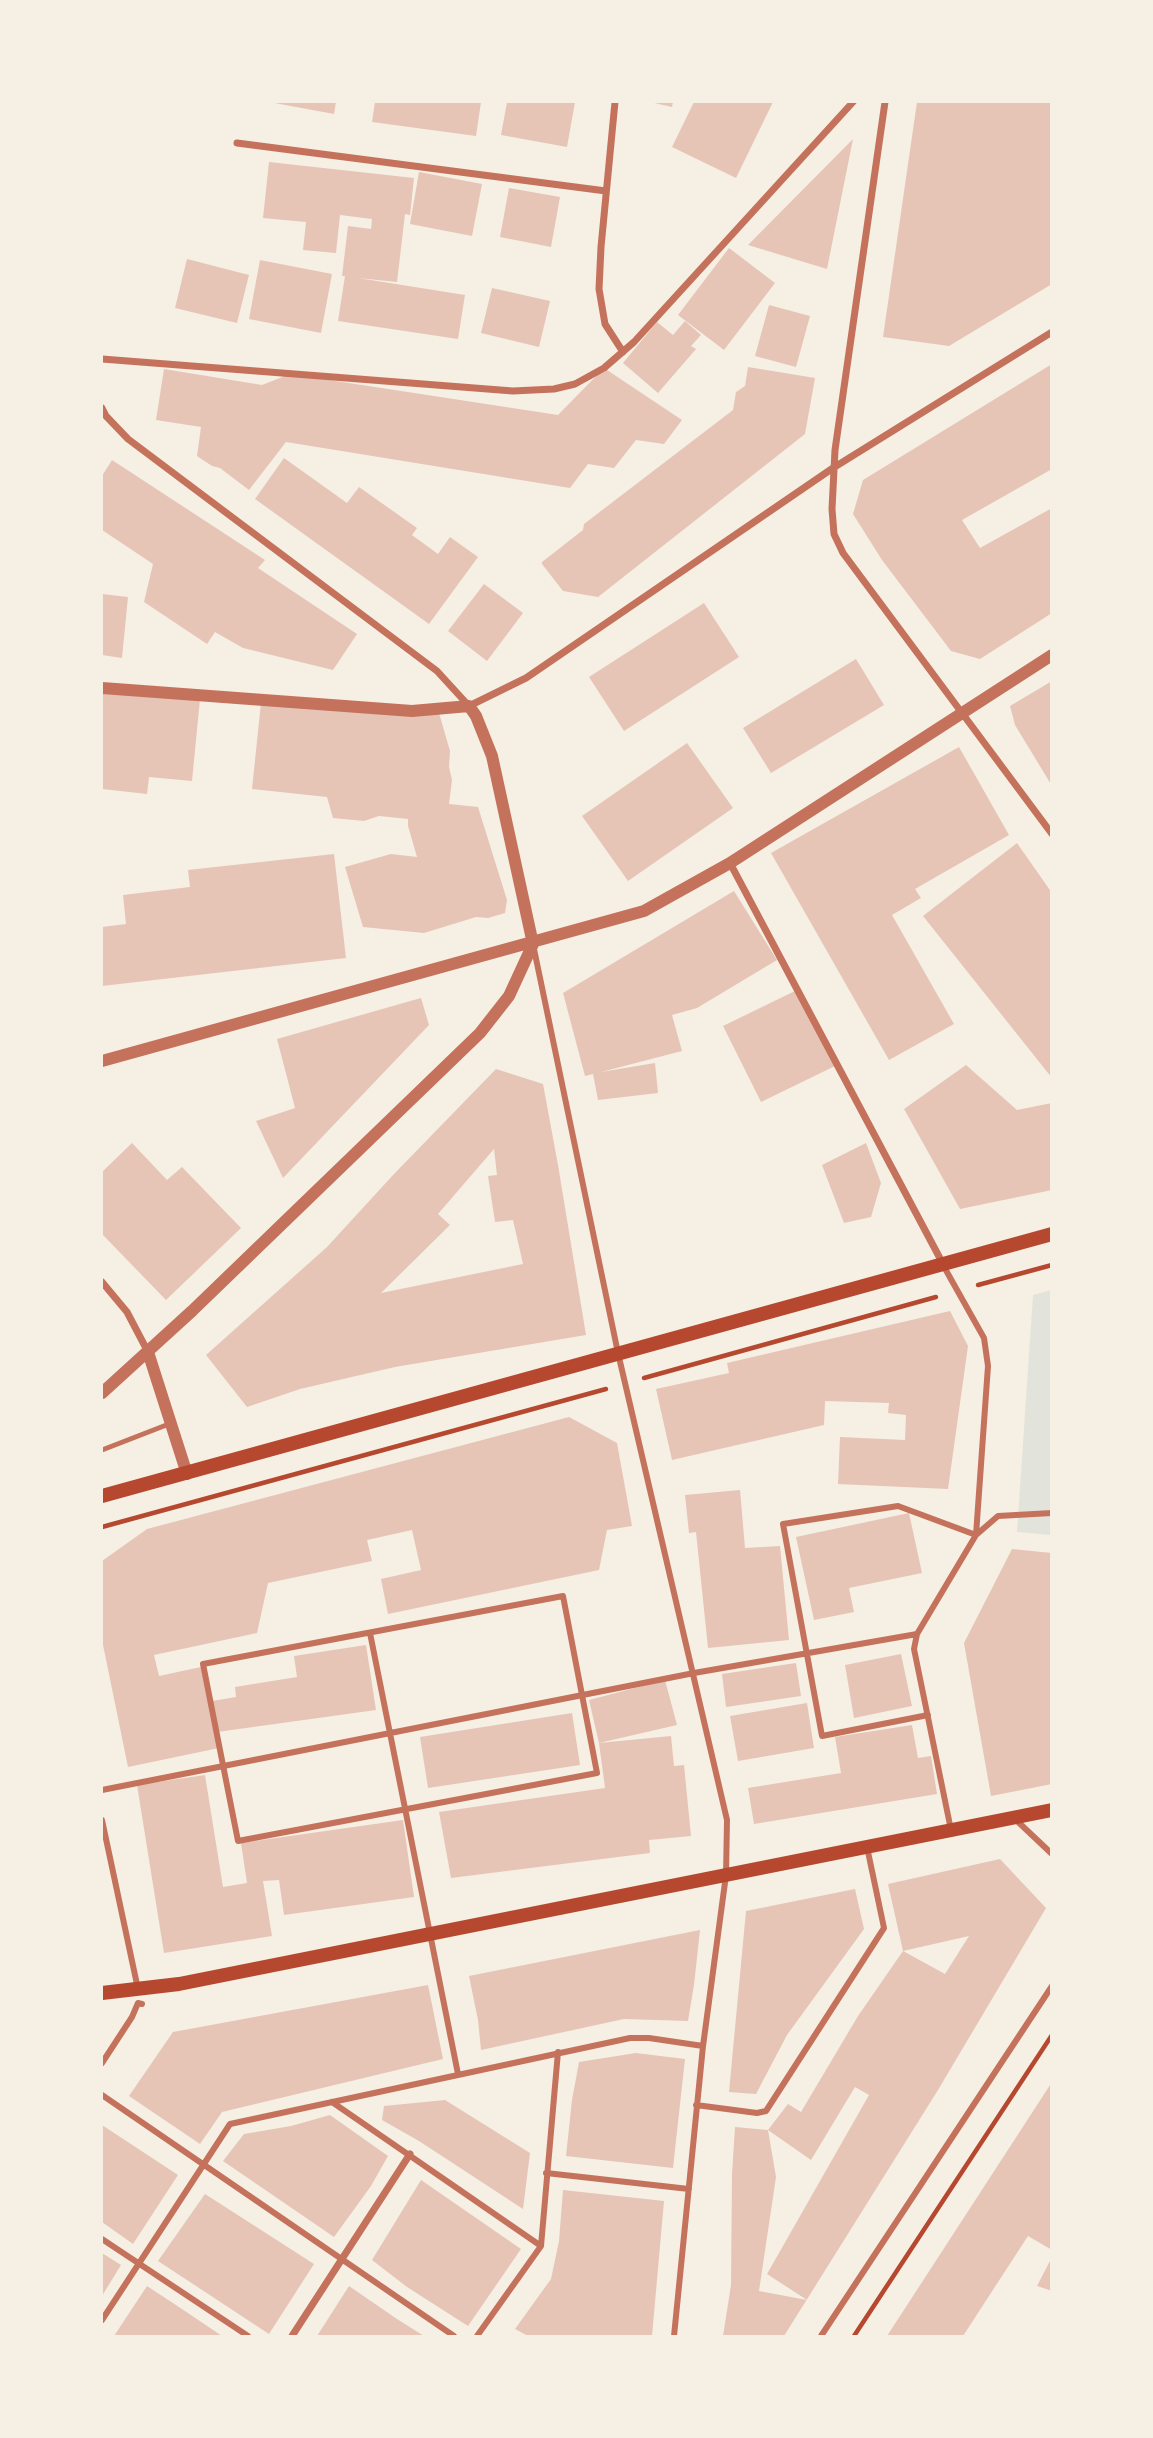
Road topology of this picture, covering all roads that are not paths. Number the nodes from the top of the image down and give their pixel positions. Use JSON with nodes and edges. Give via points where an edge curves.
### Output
{"nodes":[{"id":1,"x":614,"y":102,"type":"edge"},
{"id":2,"x":853,"y":102,"type":"edge"},
{"id":3,"x":885,"y":102,"type":"edge"},
{"id":4,"x":237,"y":143,"type":"dead end"},
{"id":5,"x":606,"y":191,"type":"junction"},
{"id":6,"x":1052,"y":332,"type":"edge"},
{"id":7,"x":623,"y":352,"type":"junction"},
{"id":8,"x":102,"y":359,"type":"edge"},
{"id":9,"x":102,"y":408,"type":"edge"},
{"id":10,"x":833,"y":468,"type":"junction"},
{"id":11,"x":1052,"y":655,"type":"edge"},
{"id":12,"x":102,"y":688,"type":"edge"},
{"id":13,"x":469,"y":706,"type":"junction"},
{"id":14,"x":963,"y":713,"type":"junction"},
{"id":15,"x":1052,"y":834,"type":"edge"},
{"id":16,"x":730,"y":863,"type":"junction"},
{"id":17,"x":533,"y":944,"type":"junction"},
{"id":18,"x":102,"y":1061,"type":"edge"},
{"id":19,"x":1052,"y":1234,"type":"edge"},
{"id":20,"x":943,"y":1265,"type":"junction"},
{"id":21,"x":102,"y":1282,"type":"edge"},
{"id":22,"x":148,"y":1352,"type":"junction"},
{"id":23,"x":618,"y":1353,"type":"junction"},
{"id":24,"x":102,"y":1393,"type":"edge"},
{"id":25,"x":172,"y":1423,"type":"junction"},
{"id":26,"x":102,"y":1450,"type":"edge"},
{"id":27,"x":187,"y":1474,"type":"junction"},
{"id":28,"x":102,"y":1496,"type":"edge"},
{"id":29,"x":1052,"y":1513,"type":"edge"},
{"id":30,"x":976,"y":1535,"type":"junction"},
{"id":31,"x":370,"y":1633,"type":"junction"},
{"id":32,"x":917,"y":1634,"type":"junction"},
{"id":33,"x":806,"y":1654,"type":"junction"},
{"id":34,"x":694,"y":1673,"type":"junction"},
{"id":35,"x":582,"y":1696,"type":"junction"},
{"id":36,"x":928,"y":1715,"type":"junction"},
{"id":37,"x":390,"y":1733,"type":"junction"},
{"id":38,"x":224,"y":1766,"type":"junction"},
{"id":39,"x":102,"y":1790,"type":"edge"},
{"id":40,"x":405,"y":1810,"type":"junction"},
{"id":41,"x":1052,"y":1810,"type":"edge"},
{"id":42,"x":1013,"y":1817,"type":"junction"},
{"id":43,"x":102,"y":1819,"type":"edge"},
{"id":44,"x":951,"y":1831,"type":"junction"},
{"id":45,"x":867,"y":1847,"type":"junction"},
{"id":46,"x":1052,"y":1854,"type":"edge"},
{"id":47,"x":726,"y":1875,"type":"junction"},
{"id":48,"x":431,"y":1934,"type":"junction"},
{"id":49,"x":1052,"y":1986,"type":"edge"},
{"id":50,"x":102,"y":1993,"type":"edge"},
{"id":51,"x":140,"y":1997,"type":"junction"},
{"id":52,"x":703,"y":2046,"type":"junction"},
{"id":53,"x":558,"y":2052,"type":"junction"},
{"id":54,"x":102,"y":2063,"type":"edge"},
{"id":55,"x":457,"y":2074,"type":"junction"},
{"id":56,"x":102,"y":2095,"type":"edge"},
{"id":57,"x":332,"y":2101,"type":"junction"},
{"id":58,"x":696,"y":2105,"type":"junction"},
{"id":59,"x":410,"y":2154,"type":"junction"},
{"id":60,"x":202,"y":2164,"type":"junction"},
{"id":61,"x":546,"y":2173,"type":"junction"},
{"id":62,"x":689,"y":2189,"type":"junction"},
{"id":63,"x":102,"y":2239,"type":"edge"},
{"id":64,"x":541,"y":2246,"type":"junction"},
{"id":65,"x":342,"y":2260,"type":"junction"},
{"id":66,"x":139,"y":2264,"type":"junction"},
{"id":67,"x":102,"y":2320,"type":"edge"},
{"id":68,"x":248,"y":2336,"type":"edge"},
{"id":69,"x":292,"y":2336,"type":"edge"},
{"id":70,"x":454,"y":2336,"type":"edge"},
{"id":71,"x":477,"y":2336,"type":"edge"},
{"id":72,"x":674,"y":2336,"type":"edge"},
{"id":73,"x":821,"y":2336,"type":"edge"}],
"edges":[{"from":1,"to":5,"type":"street"},
{"from":2,"to":7,"type":"street"},
{"from":3,"to":10,"type":"street"},
{"from":4,"to":5,"type":"street"},
{"from":5,"to":7,"type":"street","via":[[600,300],[605,324]]},
{"from":6,"to":10,"type":"street"},
{"from":7,"to":8,"type":"street","via":[[575,384],[530,391]]},
{"from":9,"to":13,"type":"street","via":[[128,439],[437,671]]},
{"from":10,"to":13,"type":"street","via":[[526,678]]},
{"from":10,"to":14,"type":"street","via":[[832,519],[840,547]]},
{"from":11,"to":14,"type":"street"},
{"from":12,"to":13,"type":"street","via":[[412,711]]},
{"from":13,"to":17,"type":"street","via":[[492,756]]},
{"from":14,"to":15,"type":"street"},
{"from":14,"to":16,"type":"street"},
{"from":16,"to":17,"type":"street","via":[[644,911]]},
{"from":16,"to":20,"type":"street"},
{"from":17,"to":18,"type":"street"},
{"from":17,"to":22,"type":"street","via":[[509,996],[480,1033]]},
{"from":17,"to":23,"type":"street"},
{"from":19,"to":20,"type":"main road"},
{"from":20,"to":23,"type":"main road"},
{"from":20,"to":30,"type":"street","via":[[984,1338],[988,1366]]},
{"from":21,"to":22,"type":"street","via":[[127,1312]]},
{"from":22,"to":24,"type":"street"},
{"from":22,"to":25,"type":"street"},
{"from":23,"to":27,"type":"main road"},
{"from":23,"to":34,"type":"street"},
{"from":25,"to":26,"type":"lane"},
{"from":25,"to":27,"type":"street"},
{"from":27,"to":28,"type":"main road"},
{"from":29,"to":30,"type":"street","via":[[998,1516]]},
{"from":30,"to":32,"type":"street"},
{"from":30,"to":33,"type":"street","via":[[898,1506],[783,1524]]},
{"from":31,"to":35,"type":"street","via":[[563,1596]]},
{"from":31,"to":37,"type":"street"},
{"from":31,"to":38,"type":"street","via":[[204,1664]]},
{"from":32,"to":33,"type":"street"},
{"from":32,"to":36,"type":"street","via":[[914,1649]]},
{"from":33,"to":34,"type":"street"},
{"from":33,"to":36,"type":"street","via":[[822,1737]]},
{"from":34,"to":35,"type":"street"},
{"from":34,"to":47,"type":"street","via":[[727,1820]]},
{"from":35,"to":37,"type":"street"},
{"from":35,"to":40,"type":"street","via":[[597,1773]]},
{"from":36,"to":44,"type":"street"},
{"from":37,"to":38,"type":"street"},
{"from":37,"to":40,"type":"street"},
{"from":38,"to":39,"type":"street"},
{"from":38,"to":40,"type":"street","via":[[238,1841]]},
{"from":40,"to":48,"type":"street"},
{"from":41,"to":42,"type":"main road"},
{"from":42,"to":44,"type":"main road"},
{"from":42,"to":46,"type":"street"},
{"from":43,"to":51,"type":"street"},
{"from":44,"to":45,"type":"main road"},
{"from":45,"to":47,"type":"main road"},
{"from":45,"to":58,"type":"street","via":[[884,1928],[766,2111]]},
{"from":47,"to":48,"type":"main road"},
{"from":47,"to":52,"type":"street"},
{"from":48,"to":51,"type":"main road","via":[[179,1984]]},
{"from":48,"to":55,"type":"street"},
{"from":49,"to":73,"type":"street"},
{"from":50,"to":51,"type":"main road"},
{"from":51,"to":54,"type":"street"},
{"from":52,"to":53,"type":"street","via":[[630,2038]]},
{"from":52,"to":58,"type":"street"},
{"from":53,"to":55,"type":"street"},
{"from":53,"to":61,"type":"street"},
{"from":55,"to":57,"type":"street"},
{"from":56,"to":60,"type":"street"},
{"from":57,"to":59,"type":"street"},
{"from":57,"to":60,"type":"street","via":[[230,2124]]},
{"from":58,"to":62,"type":"street"},
{"from":59,"to":64,"type":"street"},
{"from":59,"to":65,"type":"street"},
{"from":60,"to":65,"type":"street"},
{"from":60,"to":66,"type":"street"},
{"from":61,"to":62,"type":"street"},
{"from":61,"to":64,"type":"street"},
{"from":62,"to":72,"type":"street"},
{"from":63,"to":66,"type":"street"},
{"from":64,"to":71,"type":"street"},
{"from":65,"to":69,"type":"street"},
{"from":65,"to":70,"type":"street"},
{"from":66,"to":67,"type":"street"},
{"from":66,"to":68,"type":"street"}]}
